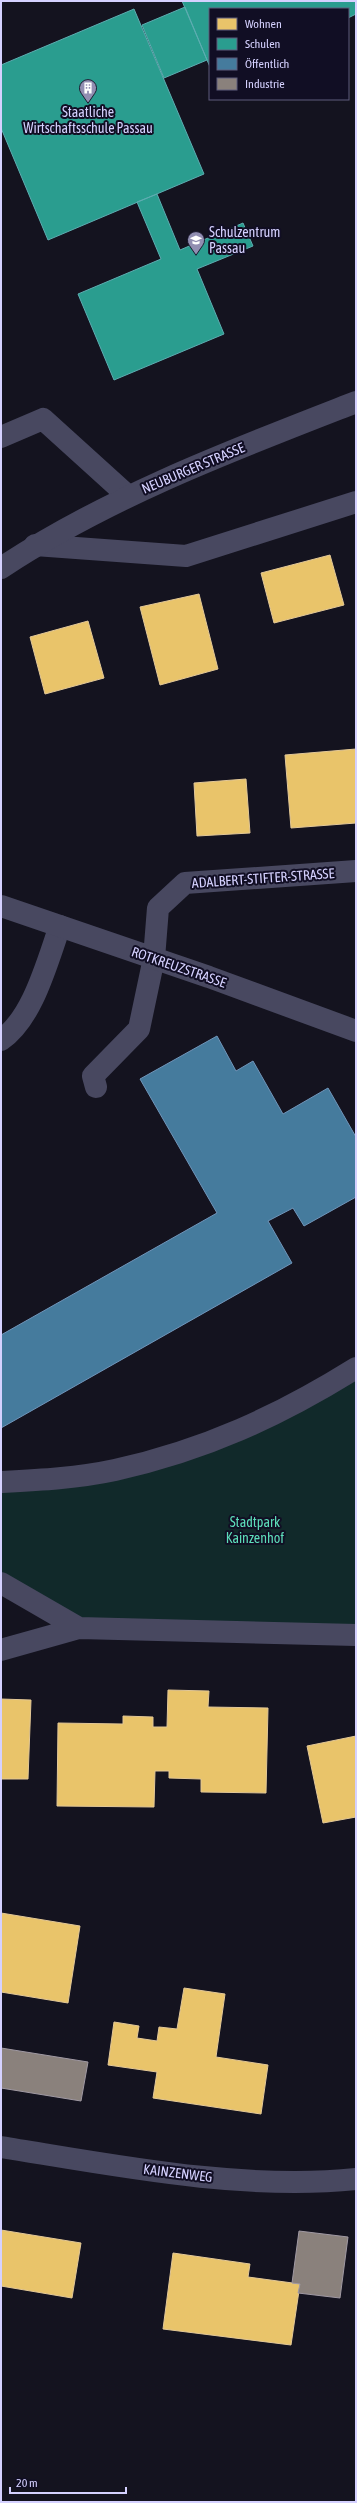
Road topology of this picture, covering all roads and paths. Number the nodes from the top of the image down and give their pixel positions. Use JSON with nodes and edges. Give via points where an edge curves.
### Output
{"nodes":[{"id":1,"x":356,"y":402,"type":"edge"},
{"id":2,"x":1,"y":438,"type":"edge"},
{"id":3,"x":128,"y":496,"type":"junction"},
{"id":4,"x":356,"y":502,"type":"edge"},
{"id":5,"x":35,"y":546,"type":"junction"},
{"id":6,"x":1,"y":568,"type":"edge"},
{"id":7,"x":356,"y":871,"type":"edge"},
{"id":8,"x":1,"y":906,"type":"edge"},
{"id":9,"x":60,"y":926,"type":"junction"},
{"id":10,"x":154,"y":958,"type":"junction"},
{"id":11,"x":356,"y":1031,"type":"edge"},
{"id":12,"x":1,"y":1040,"type":"edge"},
{"id":13,"x":96,"y":1087,"type":"dead end"},
{"id":14,"x":356,"y":1368,"type":"edge"},
{"id":15,"x":1,"y":1482,"type":"edge"},
{"id":16,"x":1,"y":1583,"type":"edge"},
{"id":17,"x":79,"y":1628,"type":"junction"},
{"id":18,"x":356,"y":1635,"type":"edge"},
{"id":19,"x":1,"y":1650,"type":"edge"},
{"id":20,"x":1,"y":2147,"type":"edge"},
{"id":21,"x":356,"y":2179,"type":"edge"}],
"edges":[{"from":1,"to":3,"type":"street","name":"NEUBURGER STRASSE"},
{"from":2,"to":3,"type":"street","via":[[43,419]]},
{"from":3,"to":5,"type":"street","name":"NEUBURGER STRASSE"},
{"from":4,"to":5,"type":"street","via":[[186,556]]},
{"from":5,"to":6,"type":"street","name":"NEUBURGER STRASSE"},
{"from":7,"to":10,"type":"street","name":"ADALBERT-STIFTER-STRASSE","via":[[185,883],[158,908]]},
{"from":8,"to":9,"type":"street","name":"ROTKREUZSTRASSE"},
{"from":9,"to":10,"type":"street","name":"ROTKREUZSTRASSE"},
{"from":9,"to":12,"type":"street","via":[[37,988],[13,1031]]},
{"from":10,"to":11,"type":"street","name":"ROTKREUZSTRASSE"},
{"from":10,"to":13,"type":"street","name":"ADALBERT-STIFTER-STRASSE","via":[[139,1029],[93,1076]]},
{"from":14,"to":15,"type":"street","via":[[254,1425],[193,1450],[114,1470],[50,1479]]},
{"from":16,"to":17,"type":"street"},
{"from":17,"to":18,"type":"street"},
{"from":17,"to":19,"type":"street"},
{"from":20,"to":21,"type":"street","name":"KAINZENWEG","via":[[98,2163],[232,2179],[319,2183]]}]}
